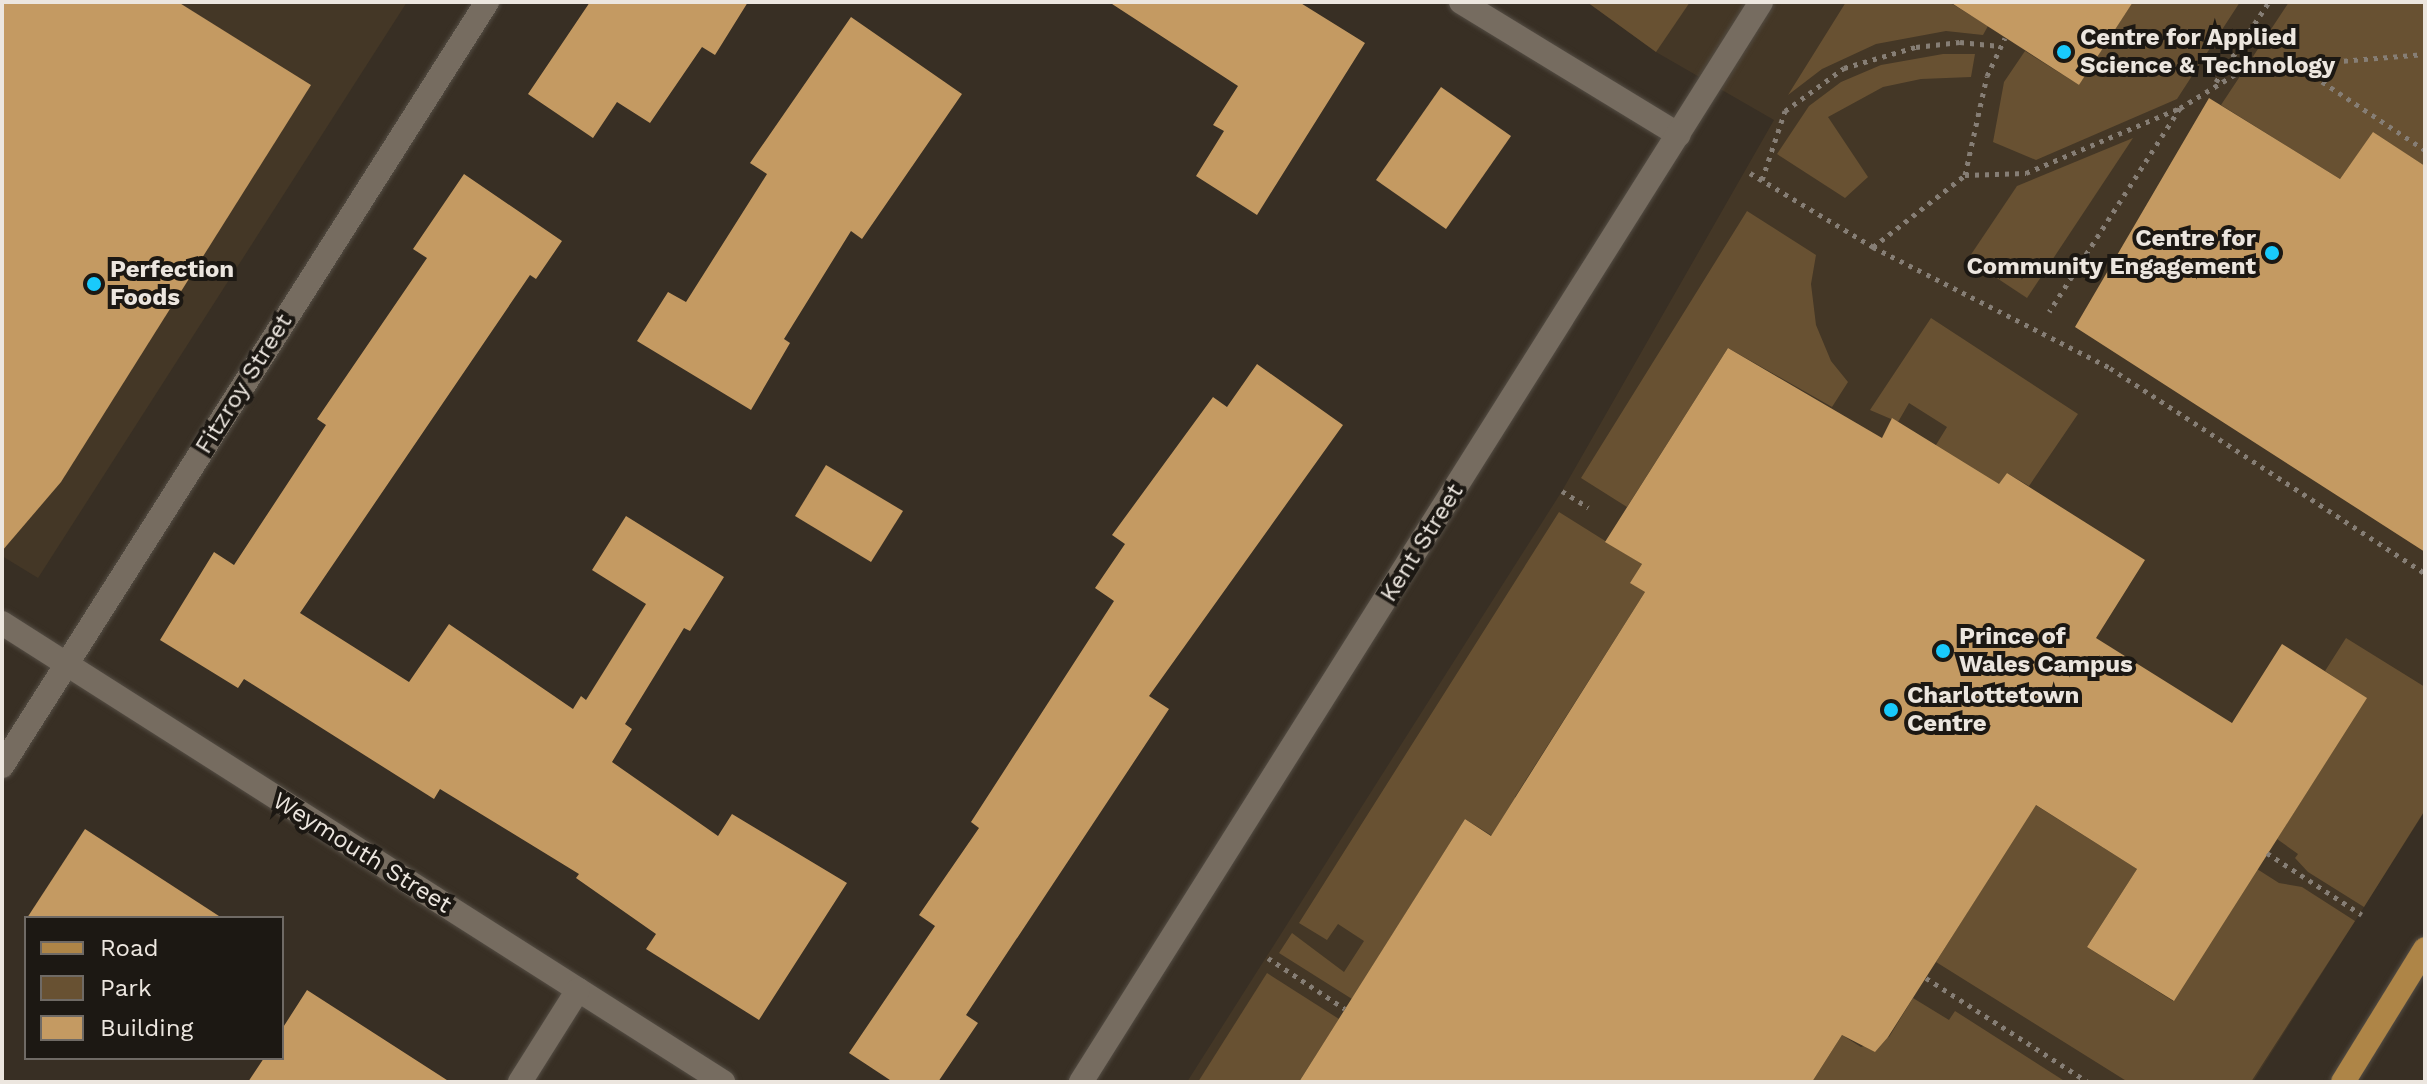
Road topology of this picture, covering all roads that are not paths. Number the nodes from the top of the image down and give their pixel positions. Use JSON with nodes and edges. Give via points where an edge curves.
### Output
{"nodes":[{"id":1,"x":487,"y":2,"type":"edge"},
{"id":2,"x":1461,"y":2,"type":"edge"},
{"id":3,"x":1761,"y":2,"type":"edge"},
{"id":4,"x":1679,"y":135,"type":"junction"},
{"id":5,"x":2,"y":623,"type":"edge"},
{"id":6,"x":66,"y":664,"type":"junction"},
{"id":7,"x":2,"y":766,"type":"edge"},
{"id":8,"x":2425,"y":949,"type":"edge"},
{"id":9,"x":578,"y":990,"type":"junction"},
{"id":10,"x":520,"y":1082,"type":"edge"},
{"id":11,"x":723,"y":1082,"type":"edge"},
{"id":12,"x":1081,"y":1082,"type":"edge"},
{"id":13,"x":2343,"y":1082,"type":"edge"}],
"edges":[{"from":1,"to":6,"type":"street","name":"Fitzroy Street"},
{"from":2,"to":4,"type":"street"},
{"from":3,"to":4,"type":"street","name":"Kent Street"},
{"from":4,"to":12,"type":"street","name":"Kent Street"},
{"from":5,"to":6,"type":"street","name":"Weymouth Street"},
{"from":6,"to":7,"type":"street","name":"Fitzroy Street"},
{"from":6,"to":9,"type":"street","name":"Weymouth Street"},
{"from":8,"to":13,"type":"main road"},
{"from":9,"to":10,"type":"street"},
{"from":9,"to":11,"type":"street","name":"Weymouth Street"}]}
